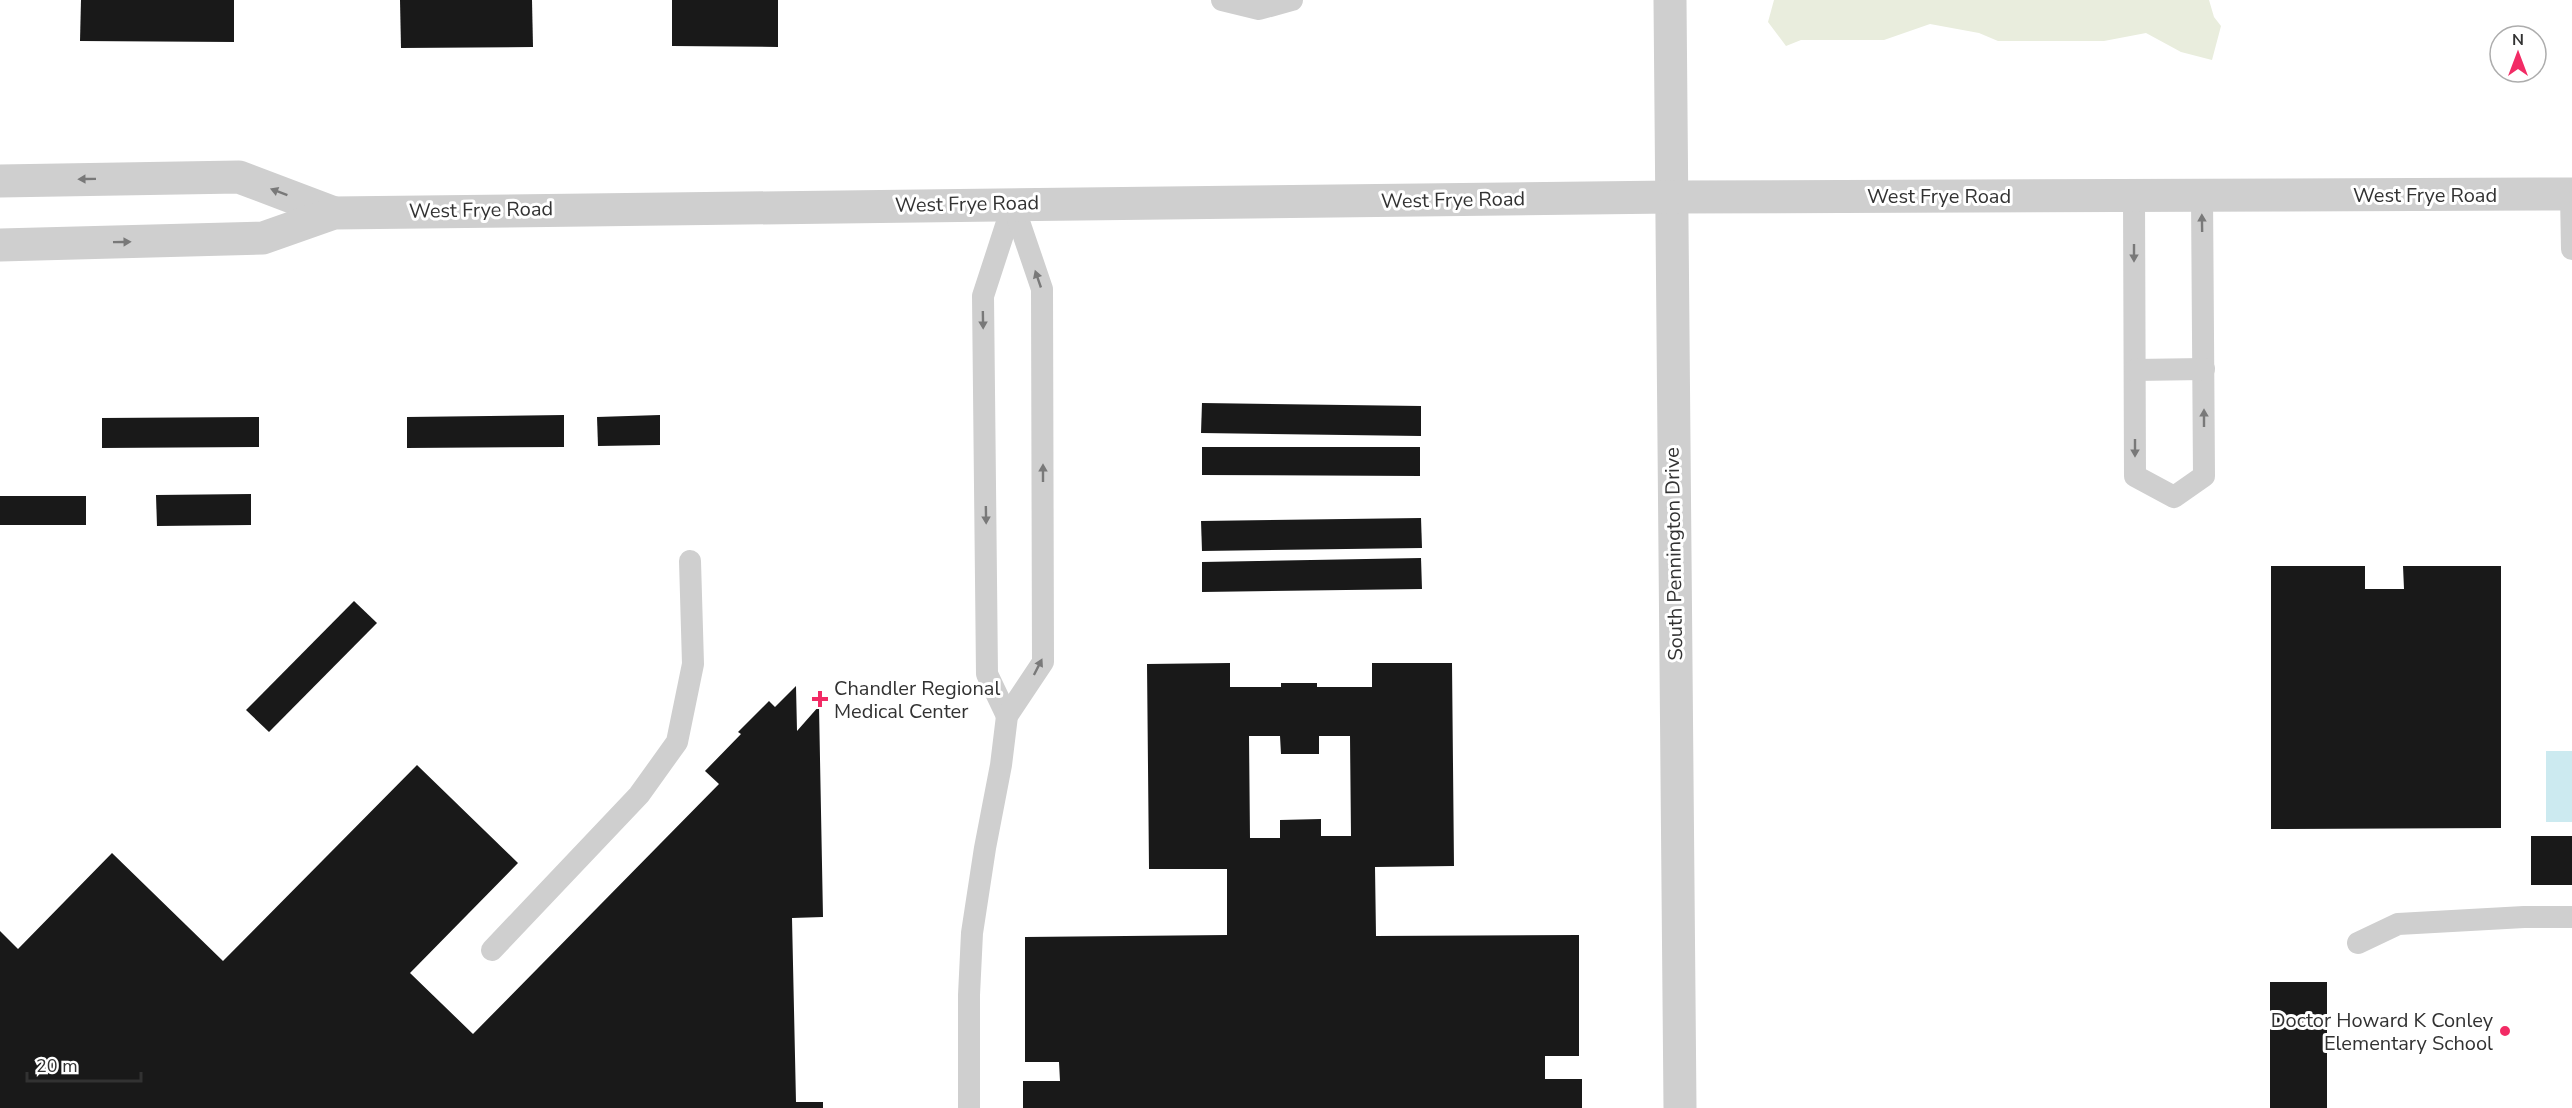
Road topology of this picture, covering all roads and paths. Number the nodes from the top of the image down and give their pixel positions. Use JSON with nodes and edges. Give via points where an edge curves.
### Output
{"nodes":[{"id":1,"x":1222,"y":0,"type":"edge"},
{"id":2,"x":1292,"y":0,"type":"edge"},
{"id":3,"x":1670,"y":0,"type":"edge"},
{"id":4,"x":0,"y":180,"type":"edge"},
{"id":5,"x":2572,"y":194,"type":"edge"},
{"id":6,"x":2134,"y":195,"type":"junction"},
{"id":7,"x":2202,"y":195,"type":"junction"},
{"id":8,"x":1672,"y":197,"type":"junction"},
{"id":9,"x":1013,"y":204,"type":"junction"},
{"id":10,"x":334,"y":213,"type":"junction"},
{"id":11,"x":0,"y":245,"type":"edge"},
{"id":12,"x":2572,"y":249,"type":"edge"},
{"id":13,"x":2204,"y":369,"type":"junction"},
{"id":14,"x":2135,"y":370,"type":"junction"},
{"id":15,"x":690,"y":561,"type":"dead end"},
{"id":16,"x":1007,"y":716,"type":"junction"},
{"id":17,"x":2572,"y":917,"type":"edge"},
{"id":18,"x":2358,"y":943,"type":"dead end"},
{"id":19,"x":492,"y":950,"type":"dead end"},
{"id":20,"x":969,"y":1108,"type":"edge"},
{"id":21,"x":1680,"y":1108,"type":"edge"}],
"edges":[{"from":1,"to":2,"type":"lane","via":[[1259,9]]},
{"from":3,"to":8,"type":"street","name":"South Pennington Drive"},
{"from":10,"to":4,"type":"street","name":"West Frye Road","one_way":true,"via":[[239,177]]},
{"from":5,"to":7,"type":"street","name":"West Frye Road"},
{"from":5,"to":12,"type":"lane"},
{"from":6,"to":7,"type":"street","name":"West Frye Road"},
{"from":6,"to":8,"type":"street","name":"West Frye Road"},
{"from":6,"to":14,"type":"lane","one_way":true},
{"from":13,"to":7,"type":"lane","one_way":true},
{"from":8,"to":9,"type":"street","name":"West Frye Road"},
{"from":8,"to":21,"type":"street","name":"South Pennington Drive"},
{"from":9,"to":10,"type":"street","name":"West Frye Road"},
{"from":9,"to":16,"type":"lane","one_way":true,"via":[[982,296],[987,674]]},
{"from":16,"to":9,"type":"lane","one_way":true,"via":[[1043,662],[1042,289]]},
{"from":11,"to":10,"type":"street","name":"West Frye Road","one_way":true,"via":[[263,238]]},
{"from":13,"to":14,"type":"lane"},
{"from":14,"to":13,"type":"lane","one_way":true,"via":[[2136,476],[2174,497],[2204,476]]},
{"from":15,"to":19,"type":"lane","via":[[693,664],[678,742],[639,795]]},
{"from":16,"to":20,"type":"lane","via":[[972,933]]},
{"from":17,"to":18,"type":"lane","via":[[2398,924]]}]}
